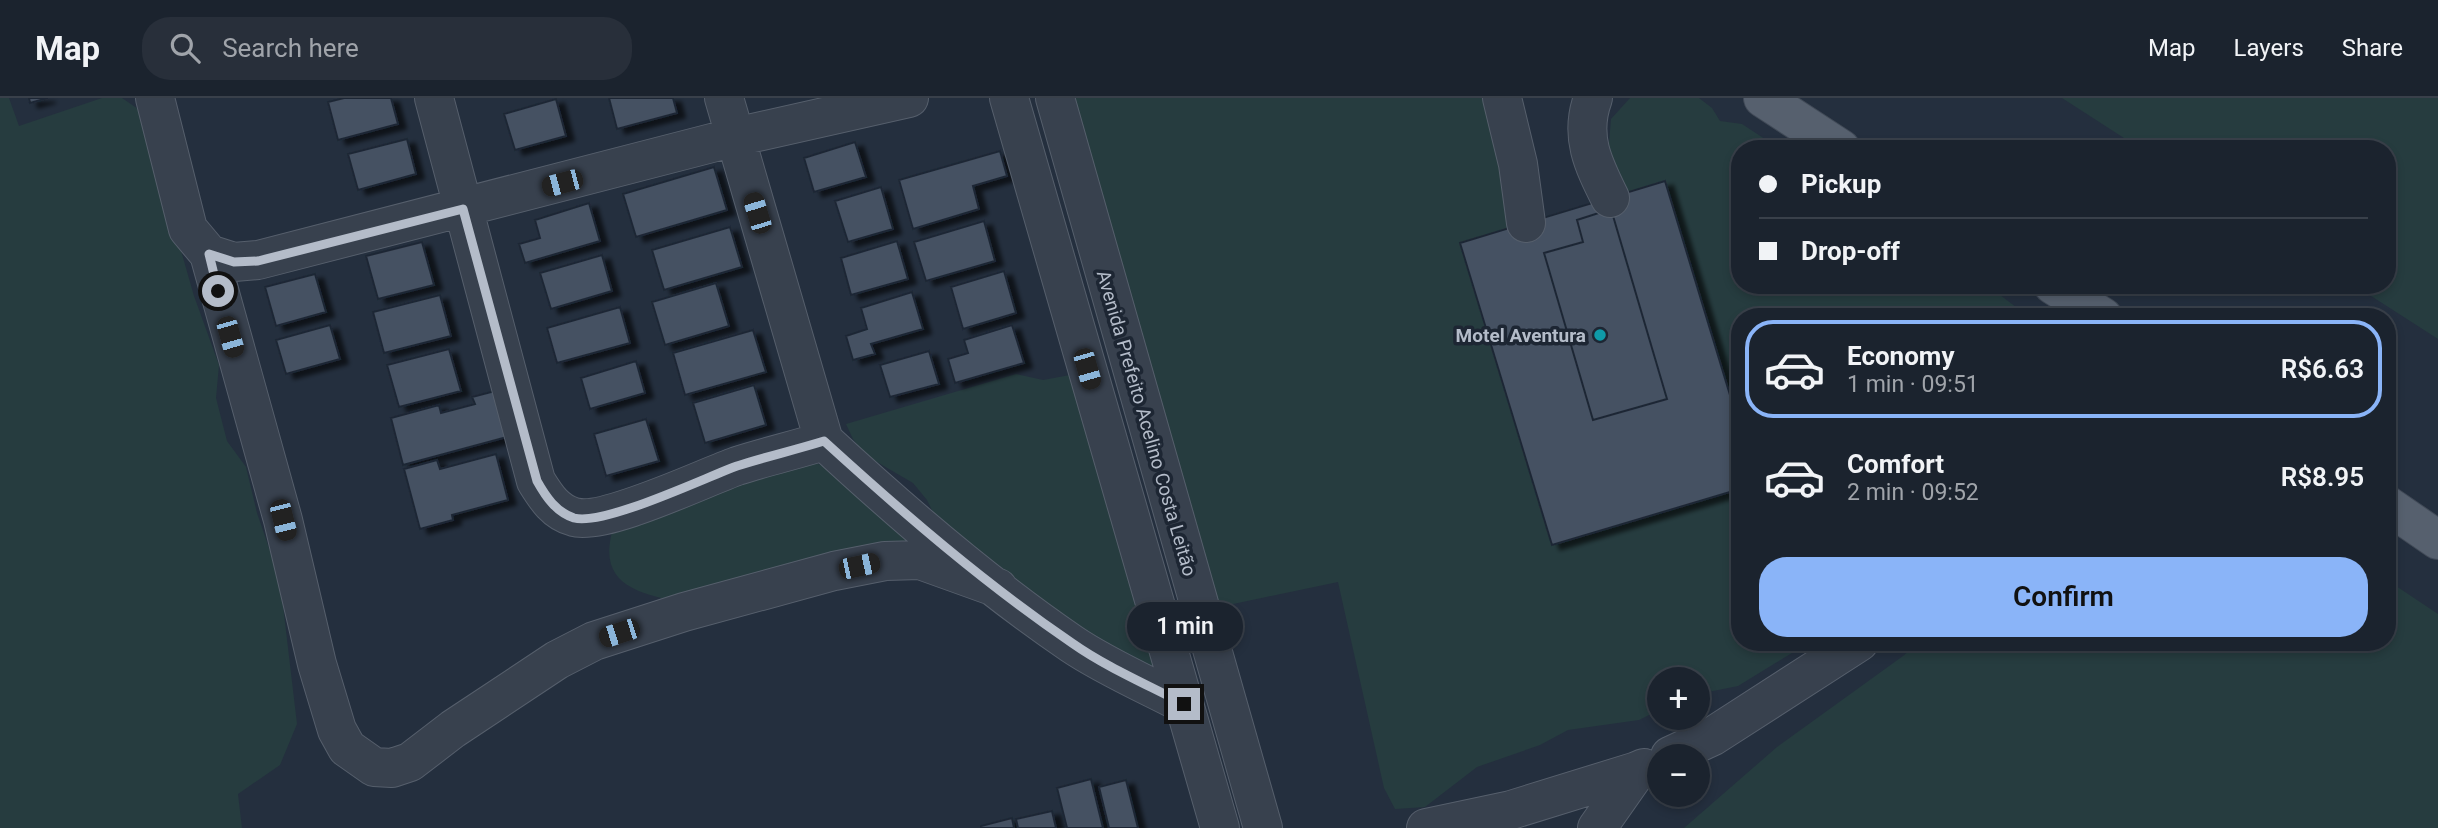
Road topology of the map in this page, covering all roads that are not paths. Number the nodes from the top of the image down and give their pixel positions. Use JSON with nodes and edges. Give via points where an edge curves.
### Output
{"nodes":[{"id":1,"x":155,"y":98,"type":"edge"},
{"id":2,"x":434,"y":98,"type":"edge"},
{"id":3,"x":724,"y":98,"type":"edge"},
{"id":4,"x":909,"y":98,"type":"edge"},
{"id":5,"x":1009,"y":98,"type":"edge"},
{"id":6,"x":1055,"y":98,"type":"edge"},
{"id":7,"x":1502,"y":98,"type":"edge"},
{"id":8,"x":1593,"y":98,"type":"edge"},
{"id":9,"x":1763,"y":98,"type":"edge"},
{"id":10,"x":735,"y":137,"type":"junction"},
{"id":11,"x":1827,"y":140,"type":"edge"},
{"id":12,"x":1072,"y":157,"type":"junction"},
{"id":13,"x":1028,"y":163,"type":"junction"},
{"id":14,"x":1610,"y":198,"type":"dead end"},
{"id":15,"x":463,"y":209,"type":"junction"},
{"id":16,"x":1526,"y":223,"type":"dead end"},
{"id":17,"x":209,"y":254,"type":"junction"},
{"id":18,"x":2067,"y":294,"type":"edge"},
{"id":19,"x":2089,"y":308,"type":"edge"},
{"id":20,"x":824,"y":441,"type":"junction"},
{"id":21,"x":2396,"y":511,"type":"edge"},
{"id":22,"x":2438,"y":540,"type":"edge"},
{"id":23,"x":998,"y":588,"type":"junction"},
{"id":24,"x":1845,"y":651,"type":"edge"},
{"id":25,"x":1184,"y":704,"type":"junction"},
{"id":26,"x":1696,"y":744,"type":"edge"},
{"id":27,"x":1647,"y":766,"type":"edge"},
{"id":28,"x":1647,"y":773,"type":"edge"},
{"id":29,"x":1220,"y":828,"type":"edge"},
{"id":30,"x":1263,"y":828,"type":"edge"},
{"id":31,"x":1426,"y":828,"type":"edge"},
{"id":32,"x":1597,"y":828,"type":"edge"}],
"edges":[{"from":1,"to":17,"type":"street","via":[[188,229]]},
{"from":2,"to":15,"type":"street"},
{"from":3,"to":10,"type":"street"},
{"from":4,"to":10,"type":"street"},
{"from":5,"to":13,"type":"street"},
{"from":6,"to":12,"type":"street","name":"Avenida Prefeito Acelino Costa Leitão"},
{"from":7,"to":16,"type":"street"},
{"from":8,"to":14,"type":"street","via":[[1586,117],[1591,161]]},
{"from":9,"to":11,"type":"main road"},
{"from":10,"to":15,"type":"street"},
{"from":10,"to":20,"type":"street"},
{"from":12,"to":13,"type":"street"},
{"from":12,"to":30,"type":"street","name":"Avenida Prefeito Acelino Costa Leitão"},
{"from":13,"to":25,"type":"street"},
{"from":15,"to":17,"type":"street","via":[[258,261],[234,262]]},
{"from":15,"to":20,"type":"street","via":[[537,481],[563,513],[588,519]]},
{"from":17,"to":23,"type":"street","via":[[337,730],[347,748],[374,767],[393,768],[410,762],[557,660],[594,641],[684,612],[885,561],[920,560]]},
{"from":18,"to":19,"type":"main road"},
{"from":20,"to":23,"type":"street"},
{"from":21,"to":22,"type":"main road"},
{"from":23,"to":25,"type":"street","via":[[1074,645]]},
{"from":24,"to":26,"type":"street"},
{"from":25,"to":29,"type":"street"},
{"from":27,"to":31,"type":"street","via":[[1511,810]]},
{"from":28,"to":32,"type":"street"}]}
